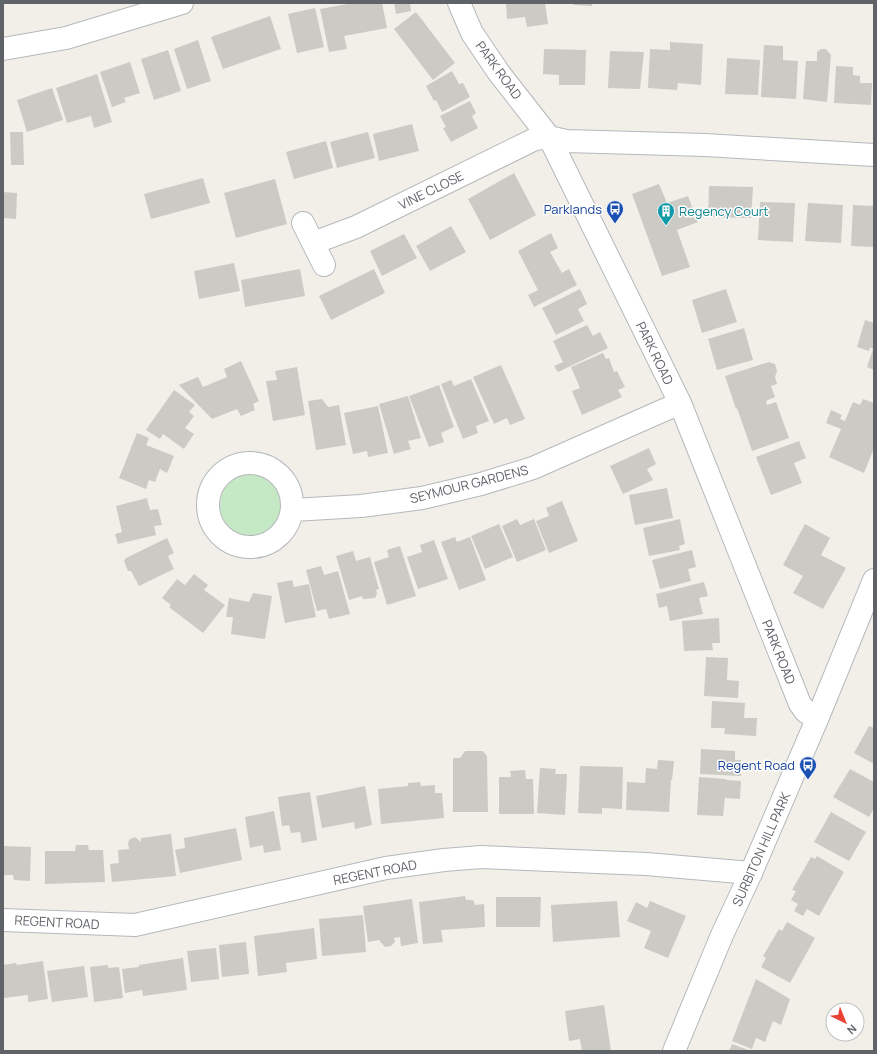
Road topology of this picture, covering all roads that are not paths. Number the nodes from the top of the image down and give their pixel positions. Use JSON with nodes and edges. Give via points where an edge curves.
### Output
{"nodes":[{"id":1,"x":182,"y":3,"type":"edge"},
{"id":2,"x":459,"y":3,"type":"edge"},
{"id":3,"x":3,"y":49,"type":"edge"},
{"id":4,"x":549,"y":137,"type":"junction"},
{"id":5,"x":874,"y":155,"type":"edge"},
{"id":6,"x":303,"y":223,"type":"dead end"},
{"id":7,"x":313,"y":243,"type":"junction"},
{"id":8,"x":324,"y":265,"type":"dead end"},
{"id":9,"x":680,"y":403,"type":"junction"},
{"id":10,"x":293,"y":510,"type":"dead end"},
{"id":11,"x":874,"y":580,"type":"edge"},
{"id":12,"x":818,"y":717,"type":"junction"},
{"id":13,"x":751,"y":873,"type":"junction"},
{"id":14,"x":3,"y":920,"type":"edge"},
{"id":15,"x":674,"y":1051,"type":"edge"}],
"edges":[{"from":1,"to":3,"type":"street","via":[[66,38]]},
{"from":2,"to":4,"type":"street","name":"PARK ROAD","via":[[472,33],[499,73]]},
{"from":4,"to":5,"type":"street","via":[[566,141],[705,145]]},
{"from":4,"to":7,"type":"street","name":"VINE CLOSE","via":[[535,139],[356,227]]},
{"from":4,"to":9,"type":"street","name":"PARK ROAD"},
{"from":6,"to":7,"type":"street"},
{"from":7,"to":8,"type":"street"},
{"from":9,"to":10,"type":"street","name":"SEYMOUR GARDENS","via":[[533,468],[481,484],[422,498],[361,506]]},
{"from":9,"to":12,"type":"street","name":"PARK ROAD","via":[[797,698],[806,712]]},
{"from":11,"to":12,"type":"street","name":"SURBITON HILL PARK"},
{"from":12,"to":13,"type":"street","name":"SURBITON HILL PARK"},
{"from":13,"to":14,"type":"street","name":"REGENT ROAD","via":[[646,864],[481,857],[386,868],[136,925]]},
{"from":13,"to":15,"type":"street","name":"SURBITON HILL PARK","via":[[722,935]]}]}
